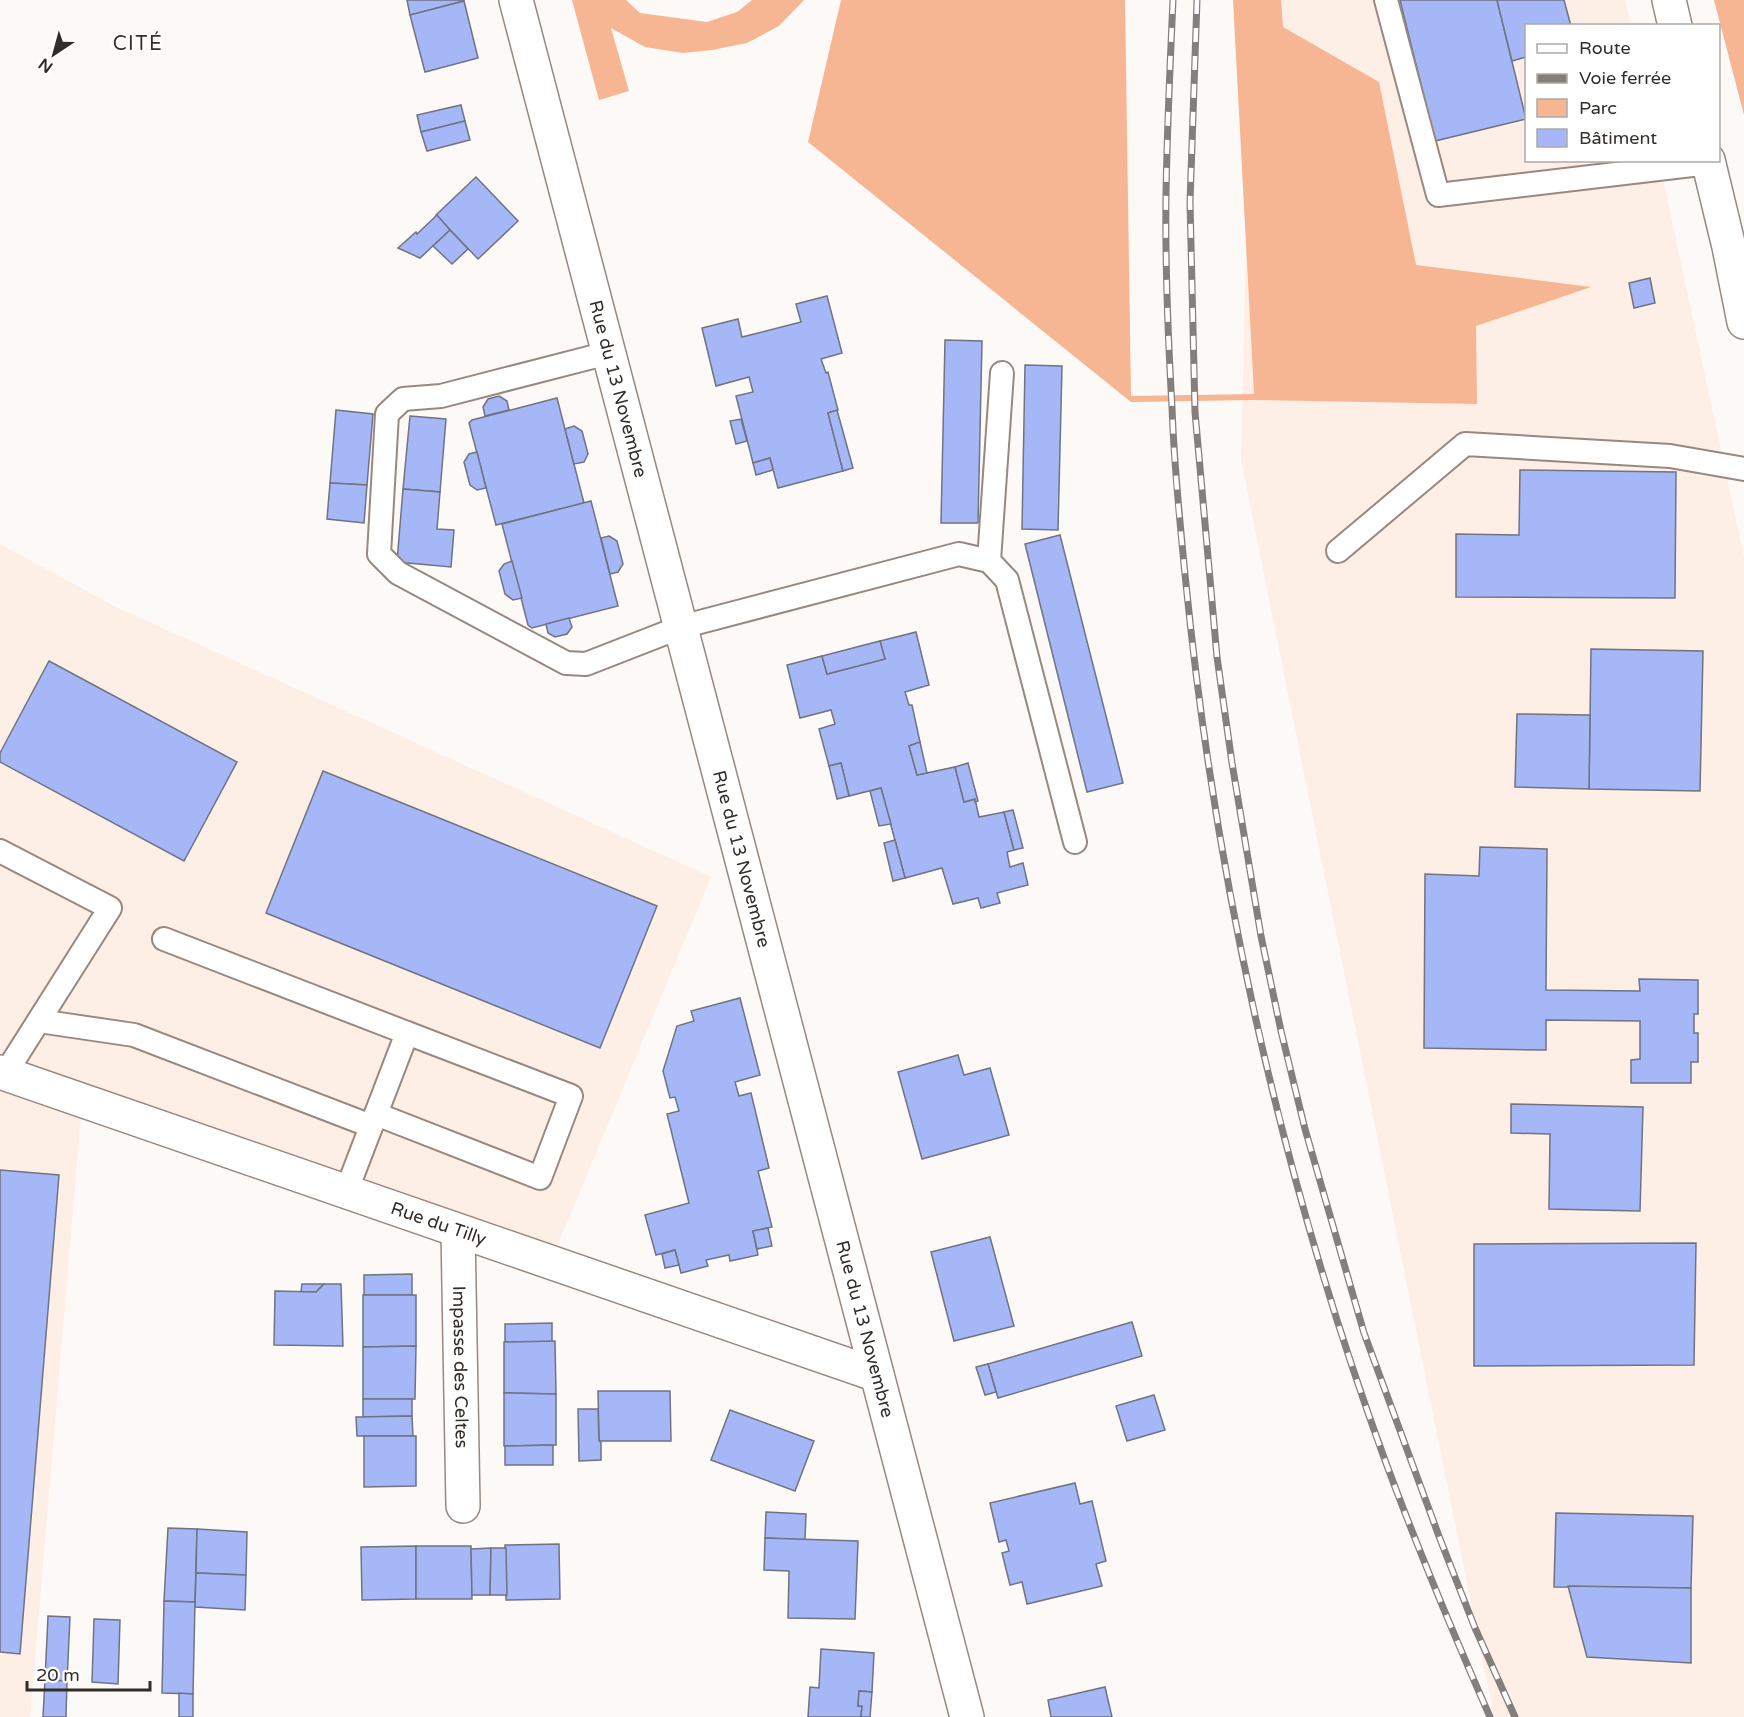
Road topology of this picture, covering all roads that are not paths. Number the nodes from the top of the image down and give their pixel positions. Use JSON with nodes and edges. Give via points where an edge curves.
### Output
{"nodes":[{"id":1,"x":516,"y":0,"type":"edge"},
{"id":2,"x":1386,"y":0,"type":"edge"},
{"id":3,"x":1669,"y":0,"type":"edge"},
{"id":4,"x":1675,"y":24,"type":"edge"},
{"id":5,"x":1708,"y":162,"type":"edge"},
{"id":6,"x":1744,"y":322,"type":"edge"},
{"id":7,"x":608,"y":353,"type":"junction"},
{"id":8,"x":1002,"y":373,"type":"dead end"},
{"id":9,"x":1744,"y":469,"type":"edge"},
{"id":10,"x":1338,"y":551,"type":"dead end"},
{"id":11,"x":989,"y":561,"type":"junction"},
{"id":12,"x":681,"y":627,"type":"junction"},
{"id":13,"x":1075,"y":842,"type":"dead end"},
{"id":14,"x":0,"y":851,"type":"edge"},
{"id":15,"x":164,"y":939,"type":"dead end"},
{"id":16,"x":39,"y":1021,"type":"junction"},
{"id":17,"x":407,"y":1033,"type":"junction"},
{"id":18,"x":2,"y":1073,"type":"edge"},
{"id":19,"x":373,"y":1120,"type":"junction"},
{"id":20,"x":346,"y":1192,"type":"junction"},
{"id":21,"x":458,"y":1231,"type":"junction"},
{"id":22,"x":877,"y":1375,"type":"junction"},
{"id":23,"x":463,"y":1506,"type":"dead end"},
{"id":24,"x":967,"y":1717,"type":"edge"}],
"edges":[{"from":1,"to":7,"type":"street","name":"Rue du 13 Novembre"},
{"from":2,"to":5,"type":"lane","via":[[1438,195]]},
{"from":3,"to":4,"type":"street"},
{"from":5,"to":6,"type":"street"},
{"from":7,"to":12,"type":"street","name":"Rue du 13 Novembre"},
{"from":7,"to":12,"type":"lane","via":[[441,396],[403,399],[387,414],[379,554],[398,573],[566,663],[586,664]]},
{"from":8,"to":11,"type":"lane"},
{"from":9,"to":10,"type":"lane","via":[[1670,456],[1465,444]]},
{"from":11,"to":12,"type":"lane","via":[[959,554]]},
{"from":11,"to":13,"type":"lane","via":[[1007,580]]},
{"from":12,"to":22,"type":"street","name":"Rue du 13 Novembre"},
{"from":14,"to":16,"type":"lane","via":[[110,909]]},
{"from":15,"to":17,"type":"lane"},
{"from":16,"to":18,"type":"lane"},
{"from":16,"to":19,"type":"lane","via":[[134,1035]]},
{"from":17,"to":19,"type":"lane"},
{"from":17,"to":19,"type":"lane","via":[[571,1096],[540,1178]]},
{"from":18,"to":20,"type":"street","name":"Rue du Tilly"},
{"from":19,"to":20,"type":"lane"},
{"from":20,"to":21,"type":"street","name":"Rue du Tilly"},
{"from":21,"to":22,"type":"street","name":"Rue du Tilly"},
{"from":21,"to":23,"type":"street","name":"Impasse des Celtes"},
{"from":22,"to":24,"type":"street","name":"Rue du 13 Novembre"}]}
